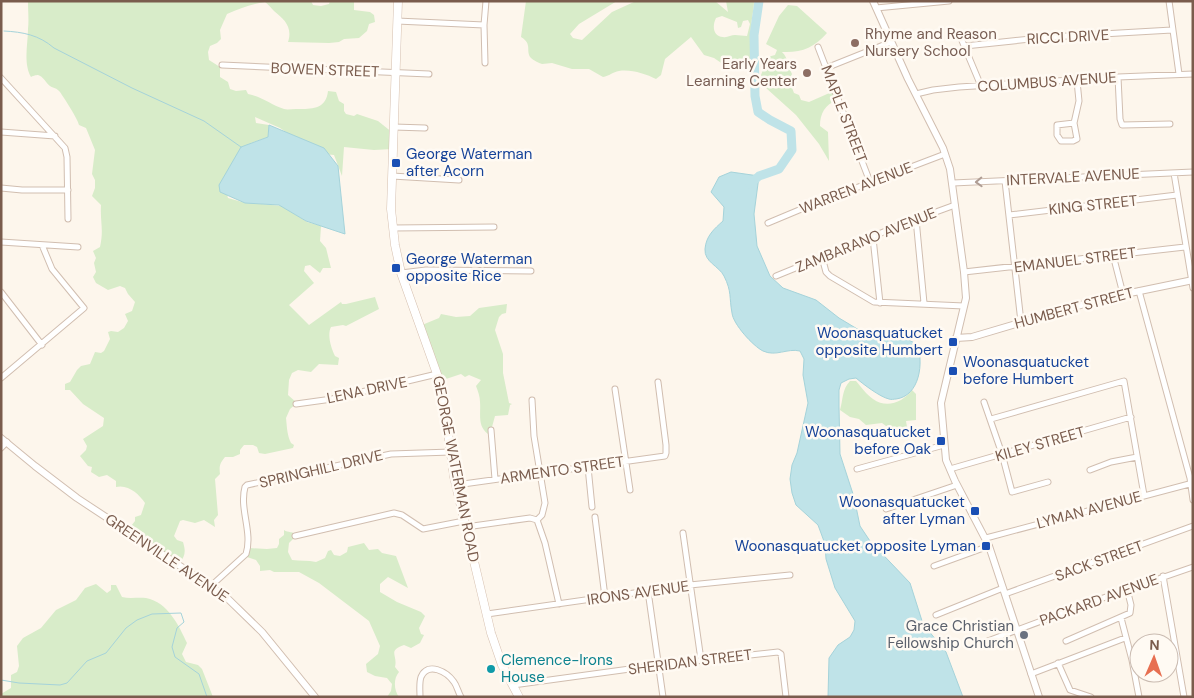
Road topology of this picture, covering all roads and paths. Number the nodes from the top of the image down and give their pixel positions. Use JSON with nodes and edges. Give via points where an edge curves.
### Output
{"nodes":[{"id":1,"x":398,"y":1,"type":"edge"},
{"id":2,"x":486,"y":1,"type":"edge"},
{"id":3,"x":873,"y":1,"type":"edge"},
{"id":4,"x":949,"y":1,"type":"edge"},
{"id":5,"x":1169,"y":1,"type":"edge"},
{"id":6,"x":876,"y":8,"type":"junction"},
{"id":7,"x":397,"y":21,"type":"junction"},
{"id":8,"x":484,"y":25,"type":"junction"},
{"id":9,"x":1172,"y":30,"type":"junction"},
{"id":10,"x":960,"y":36,"type":"dead end"},
{"id":11,"x":891,"y":42,"type":"junction"},
{"id":12,"x":965,"y":46,"type":"junction"},
{"id":13,"x":818,"y":47,"type":"dead end"},
{"id":14,"x":485,"y":63,"type":"dead end"},
{"id":15,"x":222,"y":65,"type":"dead end"},
{"id":16,"x":826,"y":68,"type":"junction"},
{"id":17,"x":396,"y":72,"type":"junction"},
{"id":18,"x":429,"y":74,"type":"dead end"},
{"id":19,"x":1179,"y":74,"type":"junction"},
{"id":20,"x":1193,"y":74,"type":"edge"},
{"id":21,"x":1118,"y":77,"type":"junction"},
{"id":22,"x":1,"y":78,"type":"edge"},
{"id":23,"x":1077,"y":81,"type":"junction"},
{"id":24,"x":981,"y":86,"type":"junction"},
{"id":25,"x":916,"y":94,"type":"junction"},
{"id":26,"x":1074,"y":123,"type":"junction"},
{"id":27,"x":1170,"y":124,"type":"dead end"},
{"id":28,"x":394,"y":127,"type":"junction"},
{"id":29,"x":425,"y":128,"type":"dead end"},
{"id":30,"x":1,"y":132,"type":"edge"},
{"id":31,"x":55,"y":136,"type":"junction"},
{"id":32,"x":945,"y":154,"type":"junction"},
{"id":33,"x":1193,"y":172,"type":"edge"},
{"id":34,"x":1174,"y":173,"type":"junction"},
{"id":35,"x":392,"y":176,"type":"junction"},
{"id":36,"x":459,"y":180,"type":"dead end"},
{"id":37,"x":1005,"y":181,"type":"junction"},
{"id":38,"x":870,"y":182,"type":"junction"},
{"id":39,"x":953,"y":183,"type":"junction"},
{"id":40,"x":1,"y":188,"type":"edge"},
{"id":41,"x":68,"y":190,"type":"junction"},
{"id":42,"x":1177,"y":195,"type":"junction"},
{"id":43,"x":955,"y":205,"type":"junction"},
{"id":44,"x":1009,"y":214,"type":"junction"},
{"id":45,"x":68,"y":219,"type":"dead end"},
{"id":46,"x":916,"y":219,"type":"junction"},
{"id":47,"x":768,"y":223,"type":"dead end"},
{"id":48,"x":494,"y":227,"type":"dead end"},
{"id":49,"x":393,"y":228,"type":"junction"},
{"id":50,"x":873,"y":238,"type":"junction"},
{"id":51,"x":1,"y":242,"type":"edge"},
{"id":52,"x":42,"y":244,"type":"junction"},
{"id":53,"x":78,"y":247,"type":"dead end"},
{"id":54,"x":1186,"y":247,"type":"junction"},
{"id":55,"x":1113,"y":255,"type":"junction"},
{"id":56,"x":822,"y":258,"type":"junction"},
{"id":57,"x":1015,"y":267,"type":"junction"},
{"id":58,"x":531,"y":271,"type":"dead end"},
{"id":59,"x":964,"y":272,"type":"junction"},
{"id":60,"x":401,"y":273,"type":"junction"},
{"id":61,"x":776,"y":276,"type":"dead end"},
{"id":62,"x":1192,"y":280,"type":"edge"},
{"id":63,"x":1193,"y":288,"type":"edge"},
{"id":64,"x":1140,"y":291,"type":"junction"},
{"id":65,"x":1,"y":292,"type":"edge"},
{"id":66,"x":1123,"y":294,"type":"junction"},
{"id":67,"x":880,"y":303,"type":"junction"},
{"id":68,"x":924,"y":303,"type":"junction"},
{"id":69,"x":964,"y":306,"type":"junction"},
{"id":70,"x":1021,"y":322,"type":"junction"},
{"id":71,"x":956,"y":338,"type":"junction"},
{"id":72,"x":42,"y":344,"type":"junction"},
{"id":73,"x":438,"y":374,"type":"junction"},
{"id":74,"x":1,"y":378,"type":"edge"},
{"id":75,"x":658,"y":382,"type":"dead end"},
{"id":76,"x":615,"y":389,"type":"dead end"},
{"id":77,"x":532,"y":400,"type":"dead end"},
{"id":78,"x":984,"y":402,"type":"dead end"},
{"id":79,"x":296,"y":404,"type":"dead end"},
{"id":80,"x":1130,"y":417,"type":"junction"},
{"id":81,"x":991,"y":419,"type":"junction"},
{"id":82,"x":491,"y":430,"type":"dead end"},
{"id":83,"x":1,"y":438,"type":"edge"},
{"id":84,"x":7,"y":442,"type":"junction"},
{"id":85,"x":944,"y":445,"type":"junction"},
{"id":86,"x":1,"y":448,"type":"edge"},
{"id":87,"x":451,"y":452,"type":"junction"},
{"id":88,"x":1002,"y":454,"type":"junction"},
{"id":89,"x":1137,"y":457,"type":"junction"},
{"id":90,"x":625,"y":462,"type":"junction"},
{"id":91,"x":588,"y":467,"type":"junction"},
{"id":92,"x":857,"y":469,"type":"dead end"},
{"id":93,"x":950,"y":470,"type":"junction"},
{"id":94,"x":1090,"y":470,"type":"dead end"},
{"id":95,"x":541,"y":474,"type":"junction"},
{"id":96,"x":495,"y":479,"type":"junction"},
{"id":97,"x":1048,"y":482,"type":"dead end"},
{"id":98,"x":1192,"y":483,"type":"edge"},
{"id":99,"x":456,"y":485,"type":"junction"},
{"id":100,"x":957,"y":485,"type":"junction"},
{"id":101,"x":630,"y":490,"type":"dead end"},
{"id":102,"x":1144,"y":495,"type":"junction"},
{"id":103,"x":1193,"y":500,"type":"edge"},
{"id":104,"x":592,"y":507,"type":"dead end"},
{"id":105,"x":886,"y":509,"type":"dead end"},
{"id":106,"x":596,"y":517,"type":"dead end"},
{"id":107,"x":537,"y":520,"type":"junction"},
{"id":108,"x":465,"y":524,"type":"junction"},
{"id":109,"x":1193,"y":526,"type":"edge"},
{"id":110,"x":683,"y":533,"type":"dead end"},
{"id":111,"x":295,"y":536,"type":"dead end"},
{"id":112,"x":986,"y":538,"type":"junction"},
{"id":113,"x":989,"y":546,"type":"junction"},
{"id":114,"x":934,"y":566,"type":"dead end"},
{"id":115,"x":1193,"y":567,"type":"edge"},
{"id":116,"x":790,"y":575,"type":"dead end"},
{"id":117,"x":1163,"y":576,"type":"junction"},
{"id":118,"x":212,"y":585,"type":"junction"},
{"id":119,"x":690,"y":585,"type":"junction"},
{"id":120,"x":1127,"y":589,"type":"junction"},
{"id":121,"x":648,"y":591,"type":"junction"},
{"id":122,"x":1004,"y":591,"type":"junction"},
{"id":123,"x":605,"y":597,"type":"junction"},
{"id":124,"x":559,"y":604,"type":"junction"},
{"id":125,"x":487,"y":614,"type":"junction"},
{"id":126,"x":936,"y":615,"type":"dead end"},
{"id":127,"x":1121,"y":618,"type":"junction"},
{"id":128,"x":1017,"y":630,"type":"junction"},
{"id":129,"x":1126,"y":638,"type":"junction"},
{"id":130,"x":1066,"y":640,"type":"dead end"},
{"id":131,"x":977,"y":645,"type":"dead end"},
{"id":132,"x":701,"y":660,"type":"junction"},
{"id":133,"x":1058,"y":663,"type":"junction"},
{"id":134,"x":659,"y":665,"type":"junction"},
{"id":135,"x":1031,"y":674,"type":"junction"},
{"id":136,"x":513,"y":685,"type":"junction"},
{"id":137,"x":315,"y":697,"type":"edge"},
{"id":138,"x":420,"y":697,"type":"edge"},
{"id":139,"x":460,"y":697,"type":"edge"},
{"id":140,"x":519,"y":697,"type":"edge"},
{"id":141,"x":663,"y":697,"type":"edge"},
{"id":142,"x":786,"y":697,"type":"edge"},
{"id":143,"x":1039,"y":697,"type":"edge"},
{"id":144,"x":1091,"y":697,"type":"edge"},
{"id":145,"x":1139,"y":697,"type":"edge"},
{"id":146,"x":1184,"y":697,"type":"edge"}],
"edges":[{"from":1,"to":7,"type":"main road","name":"GEORGE WATERMAN ROAD"},
{"from":2,"to":8,"type":"street"},
{"from":3,"to":6,"type":"street"},
{"from":4,"to":6,"type":"street"},
{"from":5,"to":9,"type":"street"},
{"from":6,"to":11,"type":"street"},
{"from":7,"to":8,"type":"street"},
{"from":7,"to":17,"type":"main road","name":"GEORGE WATERMAN ROAD"},
{"from":8,"to":14,"type":"street"},
{"from":9,"to":12,"type":"street","name":"RICCI DRIVE"},
{"from":9,"to":19,"type":"street"},
{"from":10,"to":12,"type":"street"},
{"from":11,"to":16,"type":"street"},
{"from":11,"to":25,"type":"street"},
{"from":12,"to":24,"type":"street"},
{"from":13,"to":16,"type":"street","name":"MAPLE STREET"},
{"from":15,"to":17,"type":"street","name":"BOWEN STREET"},
{"from":16,"to":38,"type":"street","name":"MAPLE STREET"},
{"from":17,"to":18,"type":"street","name":"BOWEN STREET"},
{"from":17,"to":28,"type":"main road","name":"GEORGE WATERMAN ROAD"},
{"from":19,"to":20,"type":"street","name":"COLUMBUS AVENUE"},
{"from":19,"to":21,"type":"street","name":"COLUMBUS AVENUE"},
{"from":21,"to":23,"type":"street","name":"COLUMBUS AVENUE"},
{"from":21,"to":27,"type":"street","via":[[1122,125]]},
{"from":22,"to":31,"type":"street"},
{"from":23,"to":24,"type":"street","name":"COLUMBUS AVENUE"},
{"from":23,"to":26,"type":"street"},
{"from":24,"to":25,"type":"street","name":"COLUMBUS AVENUE"},
{"from":25,"to":32,"type":"street"},
{"from":26,"to":26,"type":"street","via":[[1076,139],[1061,141],[1057,125]]},
{"from":28,"to":29,"type":"street"},
{"from":28,"to":35,"type":"main road","name":"GEORGE WATERMAN ROAD"},
{"from":30,"to":31,"type":"street"},
{"from":31,"to":41,"type":"street","via":[[66,152]]},
{"from":32,"to":38,"type":"street","name":"WARREN AVENUE"},
{"from":32,"to":39,"type":"street"},
{"from":33,"to":34,"type":"street","name":"INTERVALE AVENUE"},
{"from":34,"to":37,"type":"street","name":"INTERVALE AVENUE"},
{"from":34,"to":42,"type":"street"},
{"from":35,"to":36,"type":"street"},
{"from":35,"to":49,"type":"main road","name":"GEORGE WATERMAN ROAD"},
{"from":37,"to":39,"type":"street","name":"INTERVALE AVENUE","one_way":true},
{"from":37,"to":44,"type":"street"},
{"from":38,"to":47,"type":"street","name":"WARREN AVENUE"},
{"from":39,"to":43,"type":"street"},
{"from":40,"to":41,"type":"street"},
{"from":41,"to":45,"type":"street"},
{"from":42,"to":44,"type":"street","name":"KING STREET"},
{"from":42,"to":54,"type":"street"},
{"from":43,"to":46,"type":"street","name":"ZAMBARANO AVENUE"},
{"from":43,"to":59,"type":"street"},
{"from":44,"to":57,"type":"street"},
{"from":46,"to":50,"type":"street","name":"ZAMBARANO AVENUE"},
{"from":46,"to":68,"type":"street"},
{"from":48,"to":49,"type":"street"},
{"from":49,"to":60,"type":"main road","name":"GEORGE WATERMAN ROAD"},
{"from":50,"to":56,"type":"street","name":"ZAMBARANO AVENUE"},
{"from":50,"to":67,"type":"street"},
{"from":51,"to":52,"type":"street"},
{"from":52,"to":53,"type":"street"},
{"from":52,"to":72,"type":"street","via":[[52,269],[84,308]]},
{"from":54,"to":55,"type":"street","name":"EMANUEL STREET"},
{"from":54,"to":62,"type":"street"},
{"from":55,"to":57,"type":"street","name":"EMANUEL STREET"},
{"from":55,"to":66,"type":"street"},
{"from":56,"to":61,"type":"street","name":"ZAMBARANO AVENUE"},
{"from":56,"to":67,"type":"street","via":[[830,276]]},
{"from":57,"to":59,"type":"street","name":"EMANUEL STREET"},
{"from":57,"to":70,"type":"street"},
{"from":58,"to":60,"type":"street","via":[[426,270]]},
{"from":59,"to":69,"type":"street"},
{"from":60,"to":73,"type":"main road","name":"GEORGE WATERMAN ROAD"},
{"from":62,"to":63,"type":"street"},
{"from":62,"to":64,"type":"street","name":"HUMBERT STREET"},
{"from":64,"to":66,"type":"street","name":"HUMBERT STREET"},
{"from":64,"to":98,"type":"street"},
{"from":65,"to":72,"type":"street"},
{"from":66,"to":70,"type":"street","name":"HUMBERT STREET"},
{"from":67,"to":68,"type":"street"},
{"from":68,"to":69,"type":"street"},
{"from":69,"to":71,"type":"street"},
{"from":70,"to":71,"type":"street","name":"HUMBERT STREET","via":[[972,337]]},
{"from":71,"to":85,"type":"street","via":[[941,404]]},
{"from":72,"to":74,"type":"street"},
{"from":73,"to":79,"type":"street","name":"LENA DRIVE","via":[[332,399]]},
{"from":73,"to":87,"type":"main road","name":"GEORGE WATERMAN ROAD"},
{"from":75,"to":90,"type":"street","name":"ARMENTO STREET","via":[[666,453],[664,456]]},
{"from":76,"to":90,"type":"street"},
{"from":77,"to":95,"type":"street"},
{"from":78,"to":81,"type":"street"},
{"from":80,"to":81,"type":"street","via":[[1124,381]]},
{"from":80,"to":88,"type":"street","name":"KILEY STREET"},
{"from":80,"to":89,"type":"street"},
{"from":81,"to":88,"type":"street"},
{"from":82,"to":96,"type":"street"},
{"from":83,"to":84,"type":"street","name":"GREENVILLE AVENUE"},
{"from":84,"to":86,"type":"street"},
{"from":84,"to":118,"type":"street","name":"GREENVILLE AVENUE","via":[[77,498]]},
{"from":85,"to":92,"type":"street"},
{"from":85,"to":93,"type":"street"},
{"from":87,"to":99,"type":"main road","name":"GEORGE WATERMAN ROAD"},
{"from":87,"to":118,"type":"street","name":"SPRINGHILL DRIVE","via":[[391,454],[248,486],[244,496],[248,538],[246,554]]},
{"from":88,"to":93,"type":"street","name":"KILEY STREET"},
{"from":88,"to":97,"type":"street","via":[[1012,492]]},
{"from":89,"to":94,"type":"street"},
{"from":89,"to":102,"type":"street"},
{"from":90,"to":91,"type":"street","name":"ARMENTO STREET"},
{"from":90,"to":101,"type":"street"},
{"from":91,"to":95,"type":"street","name":"ARMENTO STREET"},
{"from":91,"to":104,"type":"street"},
{"from":93,"to":100,"type":"street"},
{"from":95,"to":96,"type":"street","name":"ARMENTO STREET"},
{"from":95,"to":107,"type":"street","via":[[544,508]]},
{"from":96,"to":99,"type":"street","name":"ARMENTO STREET"},
{"from":98,"to":102,"type":"street","name":"LYMAN AVENUE"},
{"from":98,"to":103,"type":"street"},
{"from":99,"to":108,"type":"main road","name":"GEORGE WATERMAN ROAD"},
{"from":100,"to":105,"type":"street"},
{"from":100,"to":112,"type":"street"},
{"from":102,"to":112,"type":"street","name":"LYMAN AVENUE"},
{"from":106,"to":123,"type":"street"},
{"from":107,"to":108,"type":"street"},
{"from":107,"to":124,"type":"street","via":[[546,543]]},
{"from":108,"to":111,"type":"street","via":[[423,529],[394,513]]},
{"from":108,"to":125,"type":"main road","name":"GEORGE WATERMAN ROAD"},
{"from":109,"to":122,"type":"street","name":"SACK STREET"},
{"from":110,"to":119,"type":"street"},
{"from":112,"to":113,"type":"street"},
{"from":113,"to":114,"type":"street"},
{"from":113,"to":122,"type":"street"},
{"from":115,"to":117,"type":"street","name":"PACKARD AVENUE"},
{"from":116,"to":119,"type":"street","name":"IRONS AVENUE"},
{"from":117,"to":120,"type":"street","name":"PACKARD AVENUE"},
{"from":117,"to":146,"type":"street"},
{"from":118,"to":137,"type":"street","name":"GREENVILLE AVENUE","via":[[251,620]]},
{"from":119,"to":121,"type":"street","name":"IRONS AVENUE"},
{"from":119,"to":132,"type":"street"},
{"from":120,"to":127,"type":"street","via":[[1131,611]]},
{"from":120,"to":128,"type":"street","name":"PACKARD AVENUE"},
{"from":121,"to":123,"type":"street","name":"IRONS AVENUE"},
{"from":121,"to":134,"type":"street"},
{"from":122,"to":126,"type":"street","name":"SACK STREET"},
{"from":122,"to":128,"type":"street"},
{"from":123,"to":124,"type":"street","name":"IRONS AVENUE"},
{"from":124,"to":125,"type":"street","name":"IRONS AVENUE"},
{"from":125,"to":136,"type":"main road","name":"GEORGE WATERMAN ROAD","via":[[498,656]]},
{"from":127,"to":129,"type":"street"},
{"from":127,"to":130,"type":"street"},
{"from":128,"to":131,"type":"street","name":"PACKARD AVENUE"},
{"from":128,"to":135,"type":"street"},
{"from":129,"to":133,"type":"street"},
{"from":129,"to":145,"type":"street"},
{"from":132,"to":134,"type":"street","name":"SHERIDAN STREET"},
{"from":132,"to":142,"type":"street","name":"SHERIDAN STREET","via":[[778,652],[781,654]]},
{"from":133,"to":135,"type":"street"},
{"from":133,"to":144,"type":"street","via":[[1070,690]]},
{"from":134,"to":136,"type":"street","name":"SHERIDAN STREET"},
{"from":134,"to":141,"type":"street"},
{"from":135,"to":143,"type":"street"},
{"from":136,"to":140,"type":"main road","name":"GEORGE WATERMAN ROAD"},
{"from":138,"to":139,"type":"street","via":[[421,677],[430,669],[448,675]]}]}
